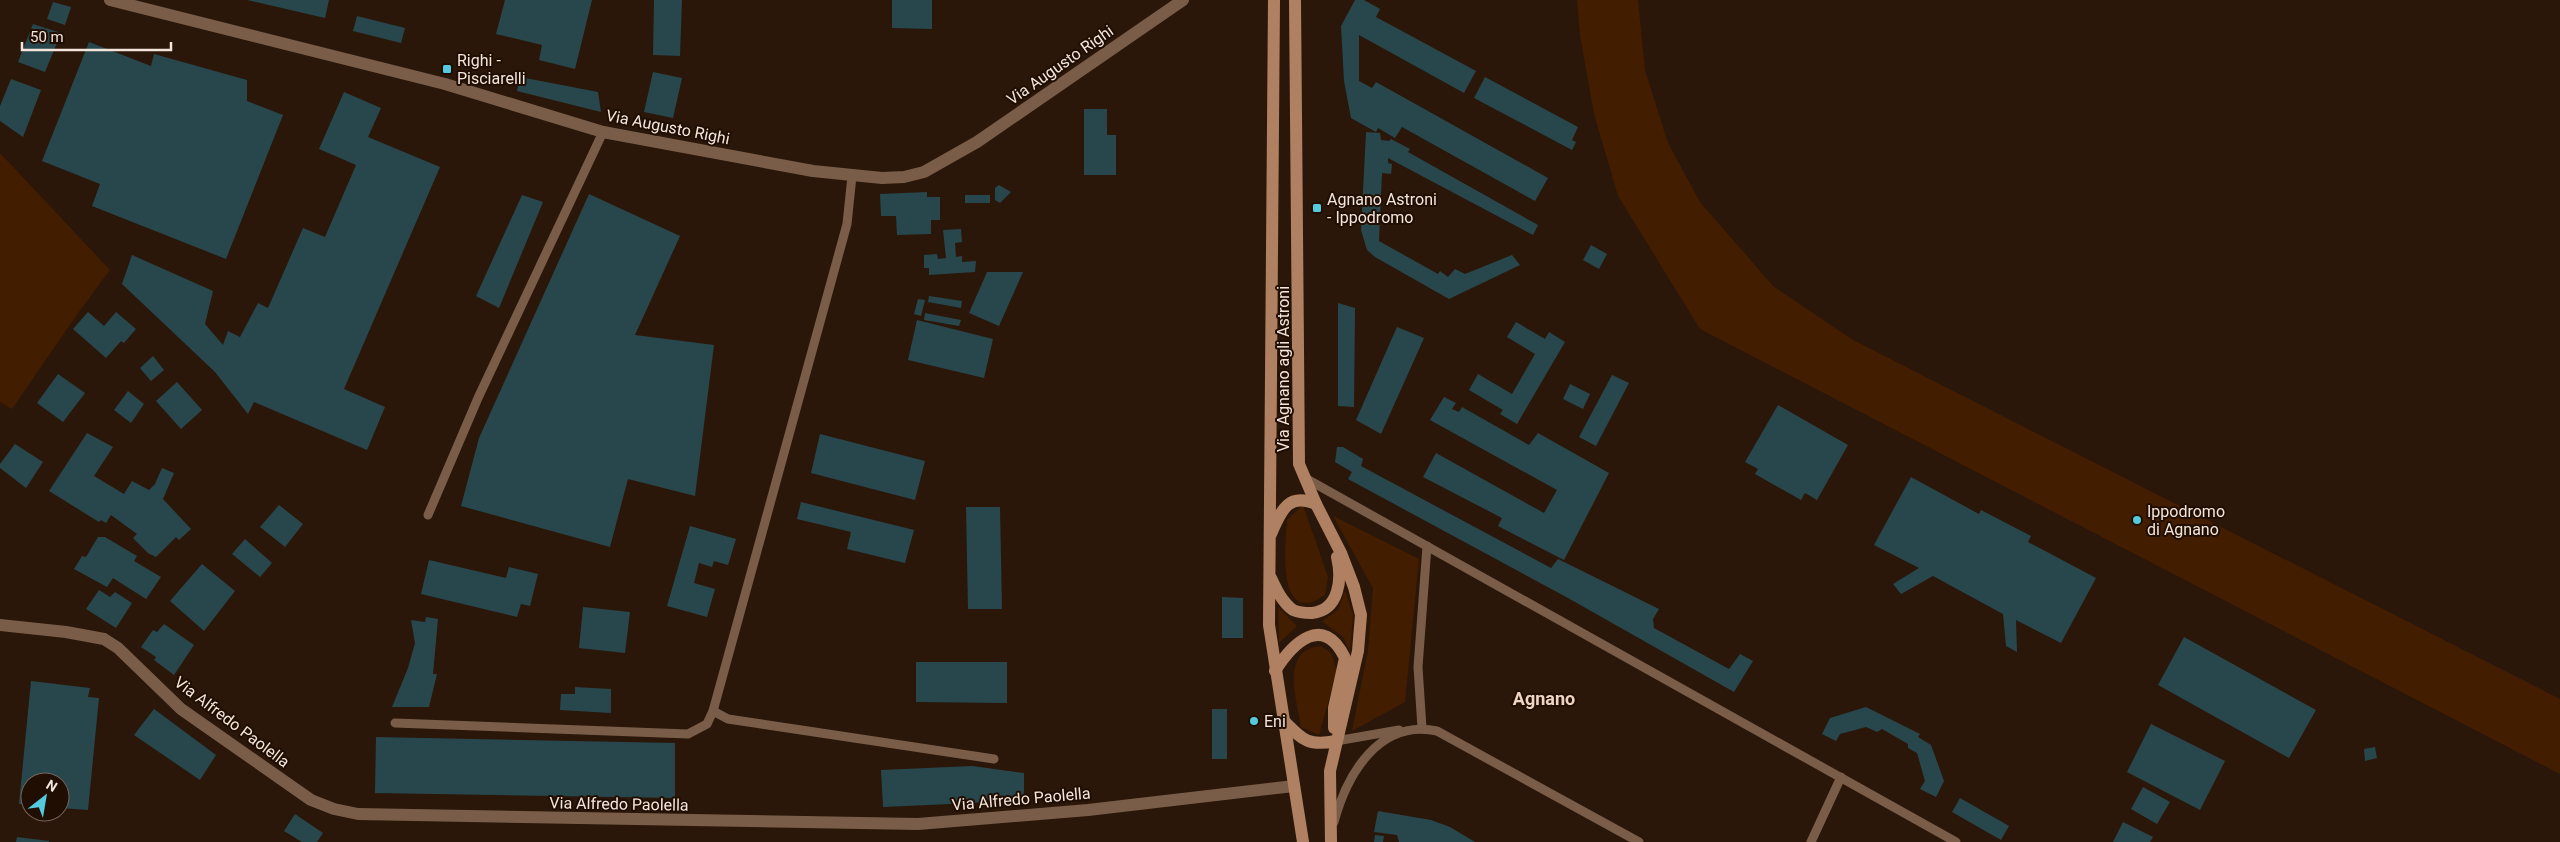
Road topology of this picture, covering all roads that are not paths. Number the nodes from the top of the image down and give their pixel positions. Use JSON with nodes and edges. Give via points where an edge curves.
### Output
{"nodes":[{"id":1,"x":110,"y":0,"type":"edge"},
{"id":2,"x":1183,"y":0,"type":"edge"},
{"id":3,"x":1274,"y":0,"type":"edge"},
{"id":4,"x":1295,"y":1,"type":"edge"},
{"id":5,"x":163,"y":6,"type":"edge"},
{"id":6,"x":602,"y":132,"type":"junction"},
{"id":7,"x":852,"y":176,"type":"junction"},
{"id":8,"x":1305,"y":478,"type":"junction"},
{"id":9,"x":1316,"y":504,"type":"junction"},
{"id":10,"x":428,"y":514,"type":"dead end"},
{"id":11,"x":1269,"y":538,"type":"junction"},
{"id":12,"x":1334,"y":539,"type":"junction"},
{"id":13,"x":1427,"y":546,"type":"junction"},
{"id":14,"x":1269,"y":576,"type":"junction"},
{"id":15,"x":0,"y":625,"type":"edge"},
{"id":16,"x":1275,"y":671,"type":"junction"},
{"id":17,"x":713,"y":711,"type":"junction"},
{"id":18,"x":1282,"y":719,"type":"junction"},
{"id":19,"x":396,"y":723,"type":"dead end"},
{"id":20,"x":1422,"y":728,"type":"junction"},
{"id":21,"x":1408,"y":730,"type":"junction"},
{"id":22,"x":1336,"y":741,"type":"junction"},
{"id":23,"x":994,"y":759,"type":"dead end"},
{"id":24,"x":1841,"y":777,"type":"junction"},
{"id":25,"x":1294,"y":786,"type":"junction"},
{"id":26,"x":1331,"y":838,"type":"edge"},
{"id":27,"x":1303,"y":842,"type":"edge"},
{"id":28,"x":1639,"y":842,"type":"edge"},
{"id":29,"x":1811,"y":842,"type":"edge"},
{"id":30,"x":1956,"y":842,"type":"edge"}],
"edges":[{"from":1,"to":5,"type":"street","name":"Via Augusto Righi"},
{"from":2,"to":7,"type":"street","name":"Via Augusto Righi","via":[[977,142],[924,172],[904,177]]},
{"from":3,"to":11,"type":"main road","name":"Via Agnano agli Astroni"},
{"from":4,"to":8,"type":"main road","name":"Via Agnano agli Astroni","via":[[1298,440],[1299,464]]},
{"from":5,"to":6,"type":"street","name":"Via Augusto Righi","via":[[305,50],[446,84]]},
{"from":6,"to":7,"type":"street","name":"Via Augusto Righi"},
{"from":6,"to":10,"type":"lane","via":[[482,389]]},
{"from":7,"to":17,"type":"lane","via":[[847,224]]},
{"from":8,"to":9,"type":"main road","name":"Via Agnano agli Astroni"},
{"from":8,"to":13,"type":"lane"},
{"from":9,"to":11,"type":"main road","via":[[1306,500],[1292,501],[1285,507]]},
{"from":9,"to":12,"type":"main road","name":"Via Agnano agli Astroni"},
{"from":11,"to":14,"type":"main road","name":"Via Agnano agli Astroni"},
{"from":12,"to":14,"type":"main road","via":[[1339,566],[1338,590],[1326,609],[1304,613],[1294,610],[1278,593]]},
{"from":12,"to":22,"type":"main road","name":"Via Agnano agli Astroni","via":[[1362,615],[1358,651]]},
{"from":13,"to":20,"type":"lane","via":[[1418,667]]},
{"from":13,"to":24,"type":"lane"},
{"from":14,"to":16,"type":"main road","name":"Via Agnano agli Astroni","via":[[1269,626]]},
{"from":15,"to":25,"type":"street","name":"Via Alfredo Paolella","via":[[104,639],[118,648],[181,708],[311,800],[358,814],[918,824],[1088,810]]},
{"from":16,"to":18,"type":"main road","name":"Via Agnano agli Astroni"},
{"from":16,"to":22,"type":"main road","via":[[1295,644],[1310,636],[1326,637],[1340,649],[1345,658],[1334,708]]},
{"from":17,"to":19,"type":"lane","via":[[707,724],[688,734]]},
{"from":17,"to":23,"type":"lane","via":[[728,719]]},
{"from":18,"to":22,"type":"main road","via":[[1300,738],[1321,744]]},
{"from":18,"to":25,"type":"main road","name":"Via Agnano agli Astroni"},
{"from":20,"to":21,"type":"lane"},
{"from":20,"to":28,"type":"lane","via":[[1437,731]]},
{"from":21,"to":22,"type":"lane","via":[[1386,730],[1363,738]]},
{"from":21,"to":26,"type":"lane","via":[[1382,742],[1361,764],[1340,801]]},
{"from":22,"to":26,"type":"main road","name":"Via Agnano agli Astroni","via":[[1330,771]]},
{"from":24,"to":29,"type":"lane"},
{"from":24,"to":30,"type":"lane"},
{"from":25,"to":27,"type":"main road","name":"Via Agnano agli Astroni"}]}
